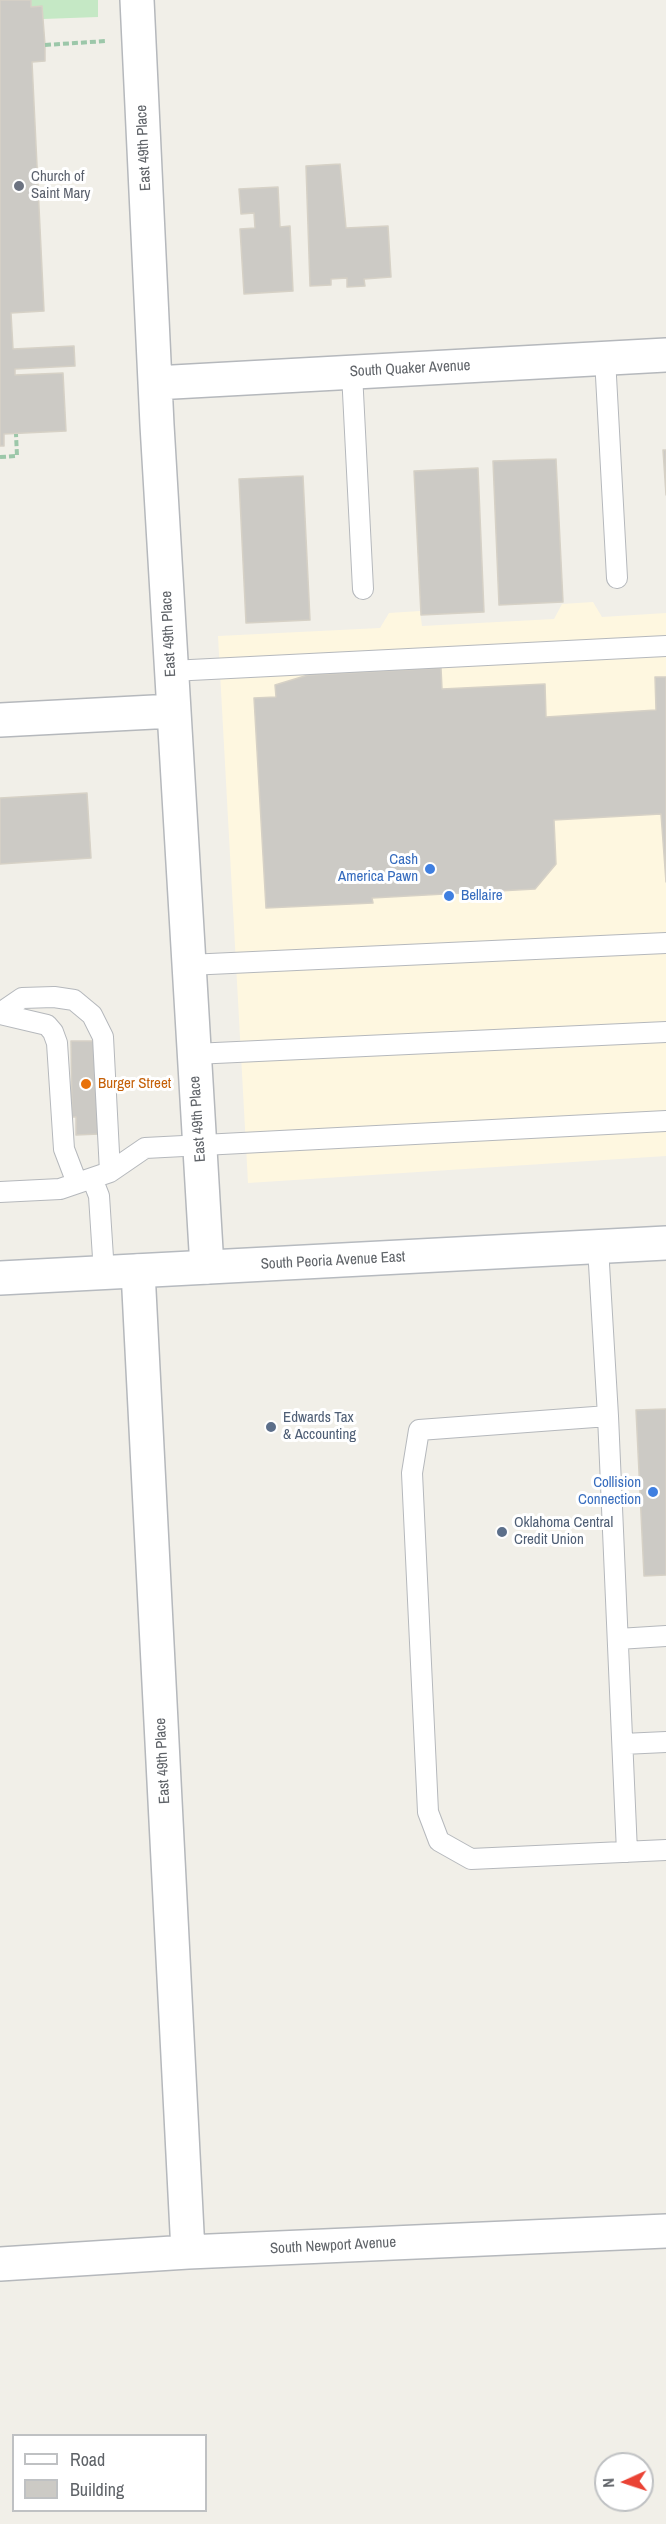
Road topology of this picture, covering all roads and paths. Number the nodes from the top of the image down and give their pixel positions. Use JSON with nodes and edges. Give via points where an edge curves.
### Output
{"nodes":[{"id":1,"x":137,"y":0,"type":"edge"},
{"id":2,"x":109,"y":41,"type":"dead end"},
{"id":3,"x":45,"y":45,"type":"dead end"},
{"id":4,"x":666,"y":356,"type":"edge"},
{"id":5,"x":605,"y":358,"type":"junction"},
{"id":6,"x":352,"y":373,"type":"junction"},
{"id":7,"x":155,"y":383,"type":"junction"},
{"id":8,"x":16,"y":434,"type":"dead end"},
{"id":9,"x":0,"y":457,"type":"edge"},
{"id":10,"x":617,"y":578,"type":"dead end"},
{"id":11,"x":363,"y":590,"type":"dead end"},
{"id":12,"x":666,"y":646,"type":"edge"},
{"id":13,"x":171,"y":671,"type":"junction"},
{"id":14,"x":173,"y":711,"type":"junction"},
{"id":15,"x":0,"y":720,"type":"edge"},
{"id":16,"x":666,"y":943,"type":"edge"},
{"id":17,"x":189,"y":965,"type":"junction"},
{"id":18,"x":0,"y":1014,"type":"edge"},
{"id":19,"x":666,"y":1032,"type":"edge"},
{"id":20,"x":194,"y":1054,"type":"junction"},
{"id":21,"x":666,"y":1120,"type":"edge"},
{"id":22,"x":200,"y":1146,"type":"junction"},
{"id":23,"x":93,"y":1178,"type":"junction"},
{"id":24,"x":0,"y":1192,"type":"edge"},
{"id":25,"x":666,"y":1243,"type":"edge"},
{"id":26,"x":598,"y":1247,"type":"junction"},
{"id":27,"x":207,"y":1267,"type":"junction"},
{"id":28,"x":138,"y":1271,"type":"junction"},
{"id":29,"x":104,"y":1273,"type":"junction"},
{"id":30,"x":0,"y":1278,"type":"edge"},
{"id":31,"x":608,"y":1416,"type":"junction"},
{"id":32,"x":666,"y":1636,"type":"edge"},
{"id":33,"x":618,"y":1639,"type":"junction"},
{"id":34,"x":666,"y":1742,"type":"edge"},
{"id":35,"x":622,"y":1744,"type":"junction"},
{"id":36,"x":666,"y":1850,"type":"edge"},
{"id":37,"x":627,"y":1852,"type":"junction"},
{"id":38,"x":666,"y":2231,"type":"edge"},
{"id":39,"x":188,"y":2252,"type":"junction"},
{"id":40,"x":0,"y":2264,"type":"edge"}],
"edges":[{"from":1,"to":7,"type":"street","name":"East 49th Place"},
{"from":2,"to":3,"type":"path"},
{"from":4,"to":5,"type":"street","name":"South Quaker Avenue"},
{"from":5,"to":6,"type":"street","name":"South Quaker Avenue"},
{"from":5,"to":10,"type":"lane"},
{"from":6,"to":7,"type":"street","name":"South Quaker Avenue"},
{"from":6,"to":11,"type":"lane"},
{"from":7,"to":13,"type":"street","name":"East 49th Place"},
{"from":8,"to":9,"type":"path","via":[[17,456]]},
{"from":12,"to":13,"type":"lane"},
{"from":13,"to":14,"type":"street","name":"East 49th Place"},
{"from":14,"to":15,"type":"street"},
{"from":14,"to":17,"type":"street","name":"East 49th Place"},
{"from":16,"to":17,"type":"lane"},
{"from":17,"to":20,"type":"street","name":"East 49th Place"},
{"from":18,"to":23,"type":"lane","via":[[47,1025],[54,1032],[64,1149]]},
{"from":18,"to":23,"type":"lane","via":[[22,998],[54,997],[74,1000],[92,1015],[103,1037]]},
{"from":19,"to":20,"type":"lane"},
{"from":20,"to":22,"type":"street","name":"East 49th Place"},
{"from":21,"to":22,"type":"lane"},
{"from":22,"to":23,"type":"lane","via":[[144,1148]]},
{"from":22,"to":27,"type":"street","name":"East 49th Place"},
{"from":23,"to":24,"type":"lane","via":[[60,1189]]},
{"from":23,"to":29,"type":"lane","via":[[99,1196]]},
{"from":25,"to":26,"type":"street","name":"South Peoria Avenue East"},
{"from":26,"to":27,"type":"street","name":"South Peoria Avenue East"},
{"from":26,"to":31,"type":"lane"},
{"from":27,"to":28,"type":"street","name":"South Peoria Avenue East"},
{"from":28,"to":29,"type":"street","name":"South Peoria Avenue East"},
{"from":28,"to":39,"type":"street","name":"East 49th Place"},
{"from":29,"to":30,"type":"street","name":"South Peoria Avenue East"},
{"from":31,"to":33,"type":"lane"},
{"from":31,"to":37,"type":"lane","via":[[419,1430],[412,1484],[428,1812],[439,1841],[471,1859]]},
{"from":32,"to":33,"type":"lane"},
{"from":33,"to":35,"type":"lane"},
{"from":34,"to":35,"type":"lane"},
{"from":35,"to":37,"type":"lane"},
{"from":36,"to":37,"type":"lane"},
{"from":38,"to":39,"type":"street","name":"South Newport Avenue"},
{"from":39,"to":40,"type":"street","name":"South Newport Avenue"}]}
